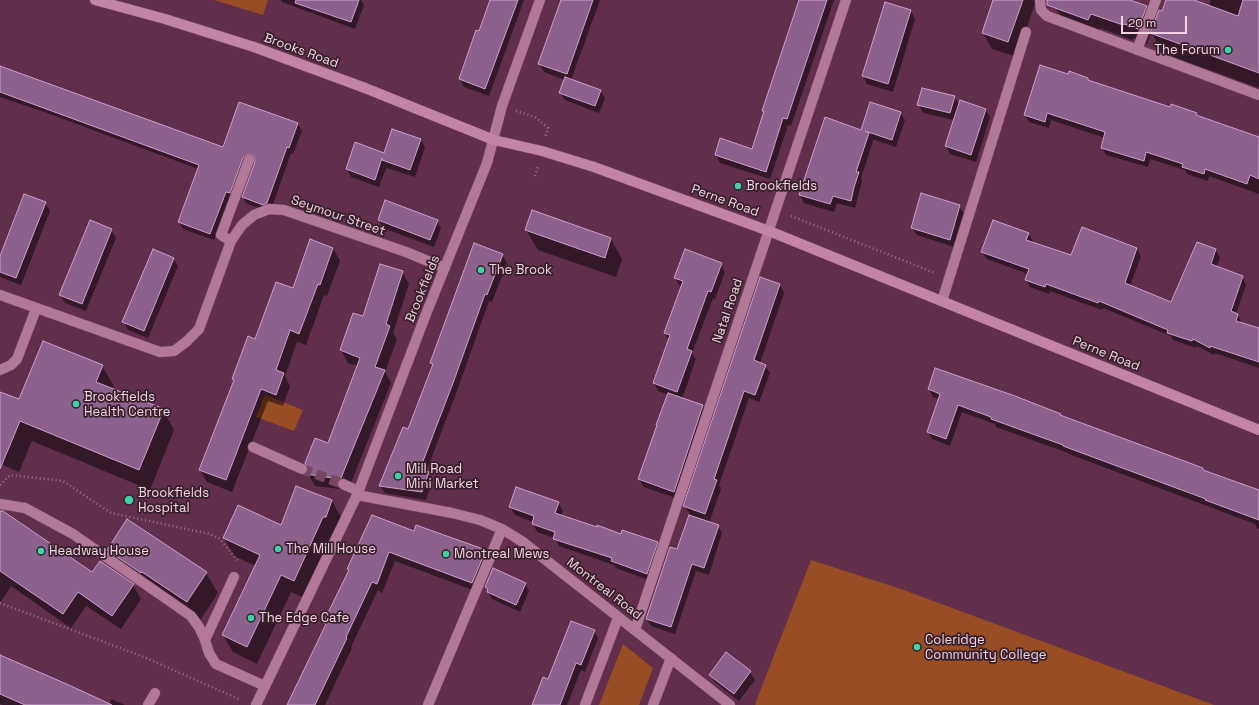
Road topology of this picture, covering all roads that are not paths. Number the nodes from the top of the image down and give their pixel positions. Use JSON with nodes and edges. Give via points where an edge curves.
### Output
{"nodes":[{"id":1,"x":95,"y":0,"type":"edge"},
{"id":2,"x":540,"y":0,"type":"edge"},
{"id":3,"x":846,"y":0,"type":"edge"},
{"id":4,"x":1040,"y":0,"type":"edge"},
{"id":5,"x":1156,"y":0,"type":"edge"},
{"id":6,"x":1026,"y":32,"type":"dead end"},
{"id":7,"x":1137,"y":50,"type":"junction"},
{"id":8,"x":1259,"y":95,"type":"edge"},
{"id":9,"x":494,"y":140,"type":"junction"},
{"id":10,"x":250,"y":160,"type":"dead end"},
{"id":11,"x":769,"y":231,"type":"junction"},
{"id":12,"x":231,"y":241,"type":"junction"},
{"id":13,"x":445,"y":268,"type":"junction"},
{"id":14,"x":0,"y":296,"type":"edge"},
{"id":15,"x":942,"y":301,"type":"junction"},
{"id":16,"x":36,"y":309,"type":"junction"},
{"id":17,"x":0,"y":370,"type":"edge"},
{"id":18,"x":1259,"y":430,"type":"edge"},
{"id":19,"x":253,"y":447,"type":"dead end"},
{"id":20,"x":302,"y":469,"type":"tunnel mouth"},
{"id":21,"x":343,"y":484,"type":"tunnel mouth"},
{"id":22,"x":357,"y":493,"type":"junction"},
{"id":23,"x":0,"y":504,"type":"edge"},
{"id":24,"x":502,"y":529,"type":"junction"},
{"id":25,"x":234,"y":577,"type":"road end"},
{"id":26,"x":618,"y":618,"type":"junction"},
{"id":27,"x":634,"y":630,"type":"junction"},
{"id":28,"x":205,"y":640,"type":"junction"},
{"id":29,"x":671,"y":658,"type":"junction"},
{"id":30,"x":265,"y":686,"type":"junction"},
{"id":31,"x":155,"y":693,"type":"dead end"},
{"id":32,"x":148,"y":705,"type":"edge"},
{"id":33,"x":256,"y":705,"type":"edge"},
{"id":34,"x":428,"y":705,"type":"edge"},
{"id":35,"x":585,"y":705,"type":"edge"},
{"id":36,"x":653,"y":705,"type":"edge"},
{"id":37,"x":730,"y":705,"type":"edge"}],
"edges":[{"from":1,"to":9,"type":"main road","name":"Brooks Road","via":[[254,47]]},
{"from":2,"to":9,"type":"street","name":"Brookfields","via":[[504,99]]},
{"from":3,"to":11,"type":"street","name":"Natal Road"},
{"from":4,"to":7,"type":"street","via":[[1041,10],[1047,16]]},
{"from":5,"to":7,"type":"street"},
{"from":6,"to":15,"type":"street"},
{"from":7,"to":8,"type":"street"},
{"from":9,"to":11,"type":"main road","name":"Perne Road","via":[[594,167]]},
{"from":9,"to":13,"type":"street","name":"Brookfields"},
{"from":10,"to":12,"type":"street","via":[[221,235]]},
{"from":11,"to":15,"type":"main road","name":"Perne Road"},
{"from":11,"to":27,"type":"street","name":"Natal Road"},
{"from":12,"to":13,"type":"street","name":"Seymour Street","via":[[242,225],[254,215],[269,209],[284,210]]},
{"from":12,"to":16,"type":"street","name":"Seymour Street","via":[[199,329],[174,351],[160,352]]},
{"from":13,"to":22,"type":"street","name":"Brookfields"},
{"from":14,"to":16,"type":"street","name":"Seymour Street"},
{"from":15,"to":18,"type":"main road","name":"Perne Road"},
{"from":16,"to":17,"type":"street","via":[[17,359]]},
{"from":19,"to":20,"type":"street"},
{"from":21,"to":22,"type":"street","name":"Montreal Road"},
{"from":22,"to":24,"type":"street","name":"Montreal Road","via":[[452,513]]},
{"from":22,"to":30,"type":"street","name":"Brookfields"},
{"from":23,"to":28,"type":"street","via":[[25,508],[73,534],[191,616]]},
{"from":24,"to":26,"type":"street","name":"Montreal Road","via":[[523,542]]},
{"from":24,"to":34,"type":"street"},
{"from":25,"to":28,"type":"street"},
{"from":26,"to":27,"type":"street","name":"Montreal Road"},
{"from":26,"to":35,"type":"street"},
{"from":27,"to":29,"type":"street","name":"Montreal Road"},
{"from":28,"to":30,"type":"street","via":[[216,664]]},
{"from":29,"to":36,"type":"street"},
{"from":29,"to":37,"type":"street","name":"Montreal Road"},
{"from":30,"to":33,"type":"street","name":"Brookfields"},
{"from":31,"to":32,"type":"street"}]}
